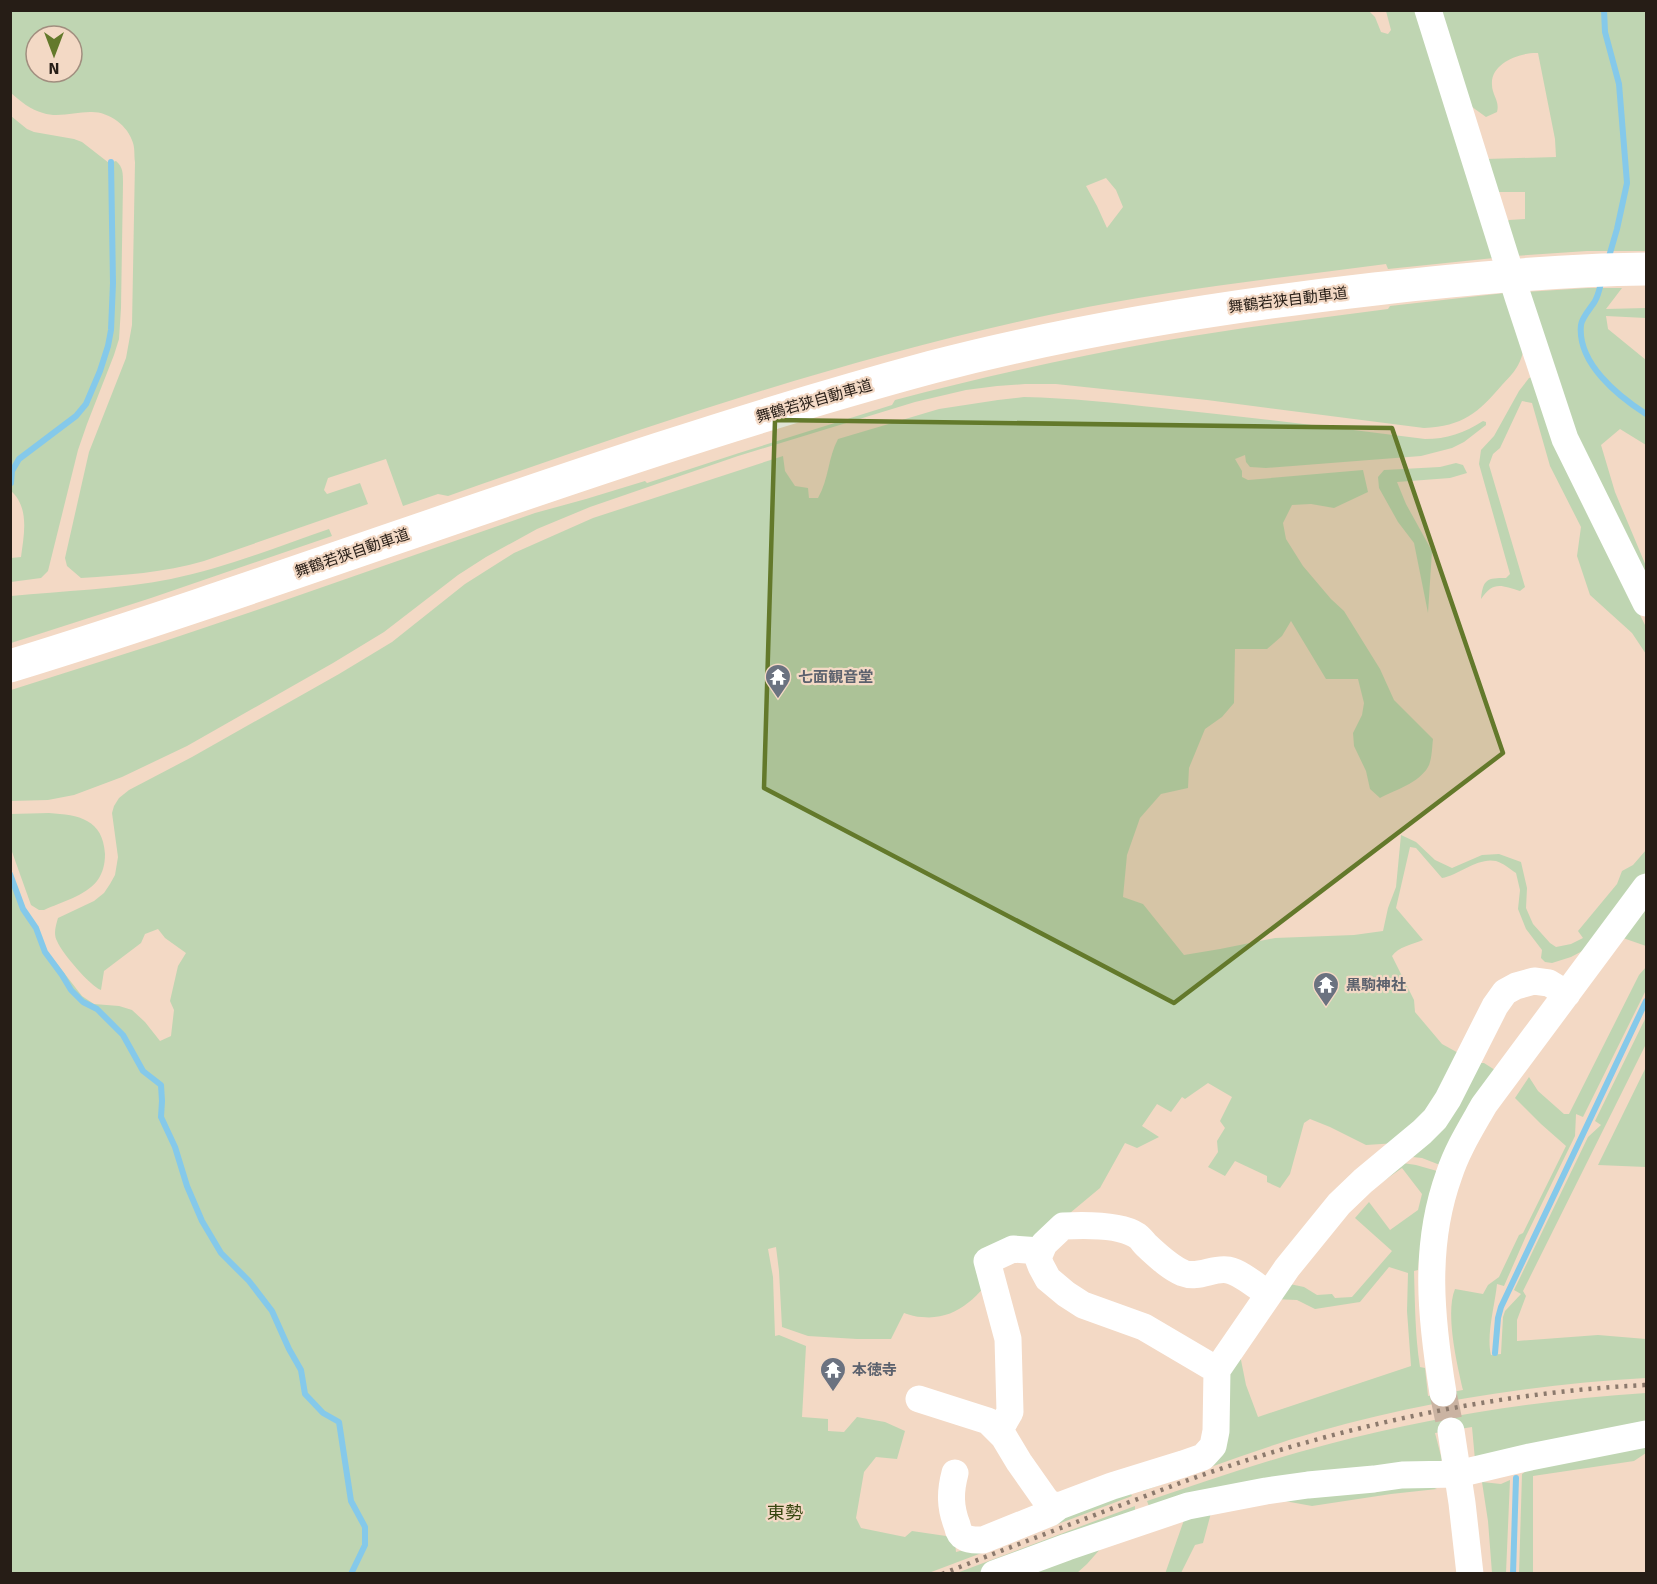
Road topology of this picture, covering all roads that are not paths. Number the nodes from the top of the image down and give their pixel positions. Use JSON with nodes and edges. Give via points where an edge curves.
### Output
{"nodes":[{"id":1,"x":1428,"y":10,"type":"edge"},
{"id":2,"x":1647,"y":269,"type":"edge"},
{"id":3,"x":1647,"y":603,"type":"edge"},
{"id":4,"x":10,"y":666,"type":"edge"},
{"id":5,"x":1647,"y":887,"type":"edge"},
{"id":6,"x":1567,"y":994,"type":"junction"},
{"id":7,"x":1040,"y":1251,"type":"junction"},
{"id":8,"x":1268,"y":1294,"type":"junction"},
{"id":9,"x":1217,"y":1370,"type":"junction"},
{"id":10,"x":1443,"y":1393,"type":"tunnel mouth"},
{"id":11,"x":919,"y":1399,"type":"dead end"},
{"id":12,"x":999,"y":1431,"type":"junction"},
{"id":13,"x":1451,"y":1431,"type":"tunnel mouth"},
{"id":14,"x":1647,"y":1434,"type":"edge"},
{"id":15,"x":956,"y":1473,"type":"dead end"},
{"id":16,"x":1458,"y":1474,"type":"junction"},
{"id":17,"x":1133,"y":1480,"type":"junction"},
{"id":18,"x":1059,"y":1506,"type":"junction"},
{"id":19,"x":1146,"y":1519,"type":"junction"},
{"id":20,"x":994,"y":1574,"type":"edge"},
{"id":21,"x":1470,"y":1574,"type":"edge"}],
"edges":[{"from":1,"to":3,"type":"street","via":[[1565,440]]},
{"from":2,"to":4,"type":"highway","name":"舞鶴若狭自動車道","via":[[1548,273],[1245,305],[1014,348],[915,372],[568,478],[210,602]]},
{"from":5,"to":6,"type":"street"},
{"from":6,"to":8,"type":"street","via":[[1549,983],[1534,981],[1505,992],[1435,1119],[1339,1204]]},
{"from":6,"to":10,"type":"street","via":[[1484,1106],[1464,1140],[1439,1205],[1431,1267],[1433,1326]]},
{"from":7,"to":8,"type":"street","via":[[1063,1226],[1103,1226],[1137,1235],[1186,1275],[1226,1269]]},
{"from":7,"to":9,"type":"street","via":[[1038,1258],[1048,1279],[1066,1294],[1083,1305],[1144,1326]]},
{"from":7,"to":12,"type":"street","via":[[1013,1249],[987,1261],[1008,1339],[1010,1412]]},
{"from":8,"to":9,"type":"street"},
{"from":9,"to":17,"type":"street","via":[[1213,1446],[1203,1457]]},
{"from":11,"to":12,"type":"street","via":[[988,1421]]},
{"from":12,"to":18,"type":"street","via":[[1045,1499]]},
{"from":13,"to":16,"type":"street"},
{"from":14,"to":16,"type":"street"},
{"from":15,"to":18,"type":"street","via":[[952,1513],[964,1538],[983,1540]]},
{"from":16,"to":19,"type":"street","via":[[1402,1475],[1266,1491],[1188,1506]]},
{"from":16,"to":21,"type":"street"},
{"from":17,"to":18,"type":"street"},
{"from":17,"to":19,"type":"street"},
{"from":19,"to":20,"type":"street"}]}
